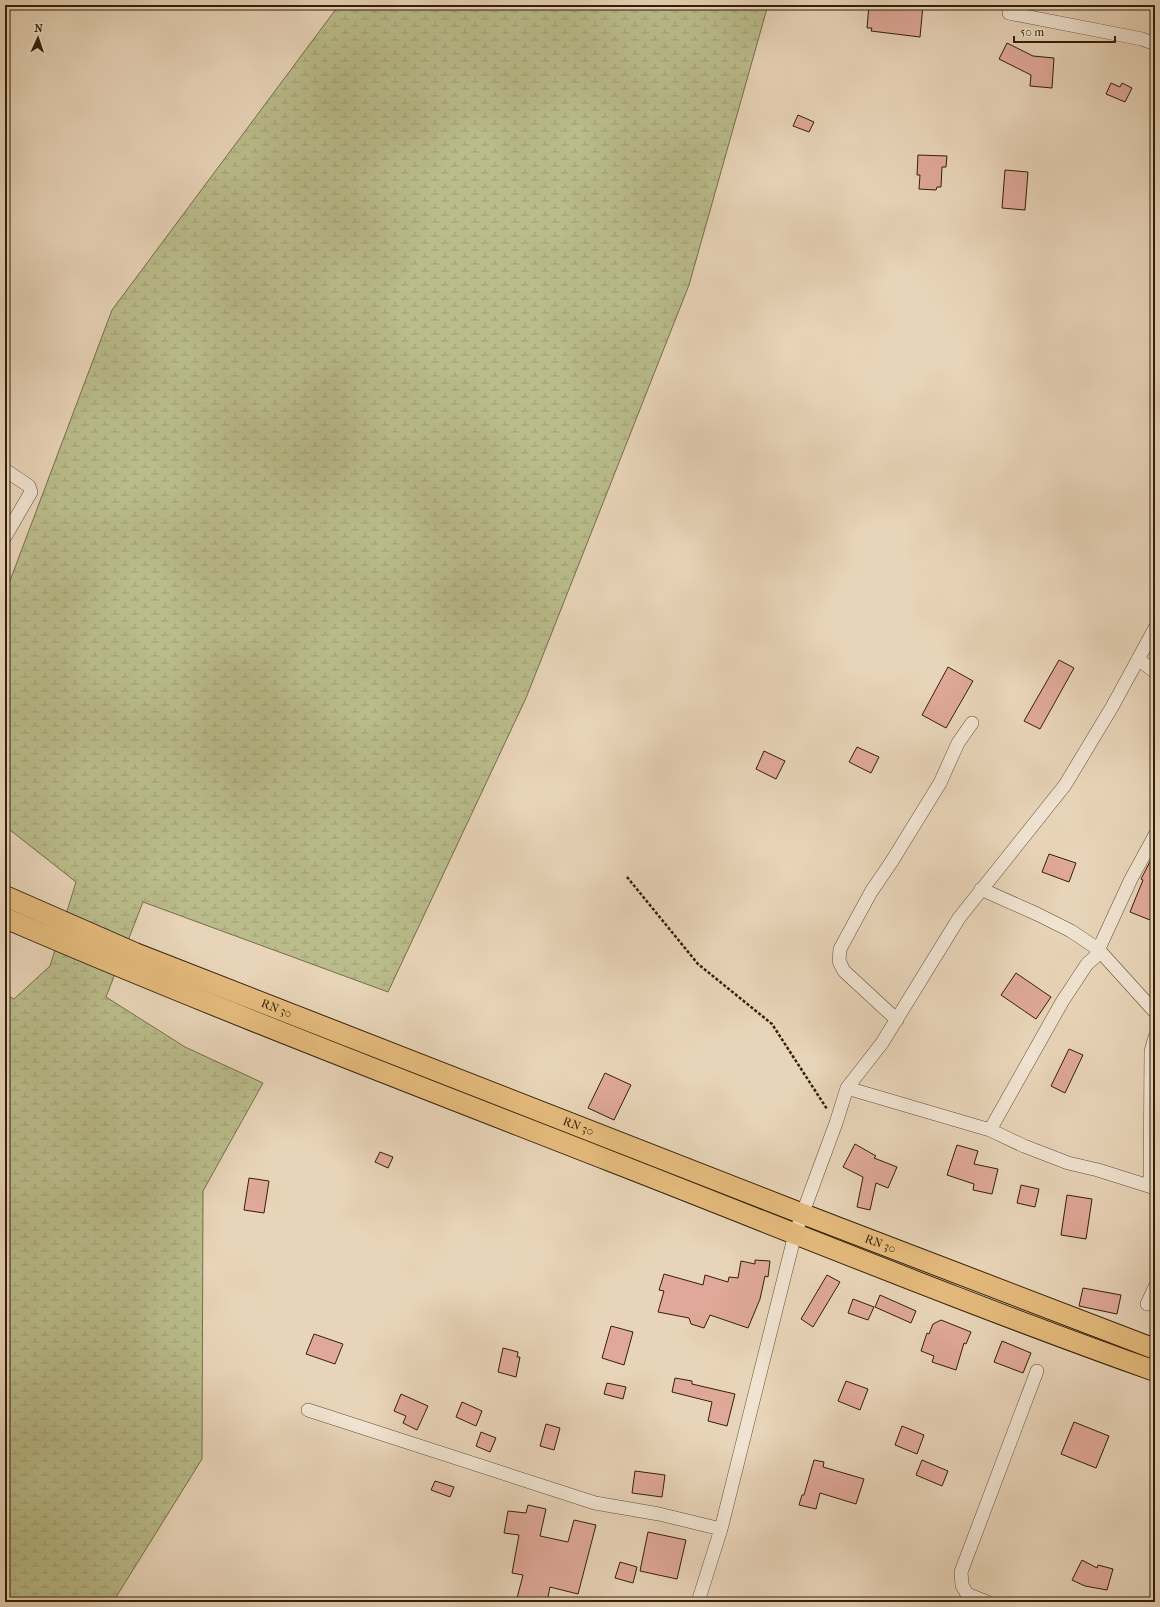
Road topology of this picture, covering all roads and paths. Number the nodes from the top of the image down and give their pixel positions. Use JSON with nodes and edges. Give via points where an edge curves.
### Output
{"nodes":[{"id":1,"x":1009,"y":13,"type":"dead end"},
{"id":2,"x":1155,"y":44,"type":"edge"},
{"id":3,"x":5,"y":470,"type":"edge"},
{"id":4,"x":5,"y":537,"type":"edge"},
{"id":5,"x":1155,"y":628,"type":"edge"},
{"id":6,"x":1138,"y":659,"type":"junction"},
{"id":7,"x":1155,"y":672,"type":"edge"},
{"id":8,"x":972,"y":723,"type":"dead end"},
{"id":9,"x":1155,"y":835,"type":"edge"},
{"id":10,"x":627,"y":877,"type":"dead end"},
{"id":11,"x":981,"y":889,"type":"junction"},
{"id":12,"x":5,"y":896,"type":"edge"},
{"id":13,"x":5,"y":918,"type":"edge"},
{"id":14,"x":54,"y":928,"type":"junction"},
{"id":15,"x":1098,"y":949,"type":"junction"},
{"id":16,"x":132,"y":961,"type":"junction"},
{"id":17,"x":1155,"y":1012,"type":"edge"},
{"id":18,"x":897,"y":1020,"type":"junction"},
{"id":19,"x":1155,"y":1036,"type":"edge"},
{"id":20,"x":847,"y":1088,"type":"junction"},
{"id":21,"x":836,"y":1123,"type":"junction"},
{"id":22,"x":990,"y":1130,"type":"junction"},
{"id":23,"x":1153,"y":1187,"type":"edge"},
{"id":24,"x":803,"y":1214,"type":"junction"},
{"id":25,"x":795,"y":1234,"type":"junction"},
{"id":26,"x":1155,"y":1287,"type":"edge"},
{"id":27,"x":1147,"y":1304,"type":"dead end"},
{"id":28,"x":1155,"y":1349,"type":"edge"},
{"id":29,"x":1037,"y":1371,"type":"dead end"},
{"id":30,"x":1155,"y":1371,"type":"edge"},
{"id":31,"x":308,"y":1410,"type":"dead end"},
{"id":32,"x":721,"y":1529,"type":"junction"},
{"id":33,"x":698,"y":1602,"type":"edge"},
{"id":34,"x":987,"y":1602,"type":"edge"}],
"edges":[{"from":1,"to":2,"type":"street","via":[[1142,39]]},
{"from":3,"to":4,"type":"street","via":[[29,486],[31,492]]},
{"from":5,"to":6,"type":"street"},
{"from":6,"to":7,"type":"street"},
{"from":6,"to":11,"type":"street","via":[[1065,786]]},
{"from":8,"to":18,"type":"street","via":[[958,743],[940,783],[871,892],[840,949],[839,961],[844,971]]},
{"from":9,"to":15,"type":"street"},
{"from":10,"to":21,"type":"path","via":[[698,964],[772,1024]]},
{"from":11,"to":15,"type":"street","via":[[1071,931]]},
{"from":11,"to":18,"type":"street","via":[[959,918]]},
{"from":12,"to":14,"type":"main road","name":"RN 30","number":"RN 30"},
{"from":13,"to":14,"type":"main road","number":"RN 30"},
{"from":14,"to":16,"type":"main road","name":"RN 30","number":"RN 30"},
{"from":15,"to":17,"type":"street"},
{"from":15,"to":22,"type":"street","via":[[1062,1002]]},
{"from":16,"to":24,"type":"main road","name":"RN 30","number":"RN 30"},
{"from":16,"to":25,"type":"main road","number":"RN 30"},
{"from":18,"to":20,"type":"street"},
{"from":19,"to":23,"type":"street","via":[[1151,1051]]},
{"from":20,"to":21,"type":"street"},
{"from":20,"to":22,"type":"street"},
{"from":21,"to":24,"type":"street"},
{"from":22,"to":23,"type":"street","via":[[1068,1163]]},
{"from":24,"to":25,"type":"street"},
{"from":24,"to":28,"type":"main road","name":"RN 30","number":"RN 30"},
{"from":25,"to":30,"type":"main road","number":"RN 30"},
{"from":25,"to":32,"type":"street"},
{"from":26,"to":27,"type":"street"},
{"from":29,"to":34,"type":"street","via":[[961,1572],[962,1585],[967,1594]]},
{"from":31,"to":32,"type":"street","via":[[595,1503]]},
{"from":32,"to":33,"type":"street"}]}
